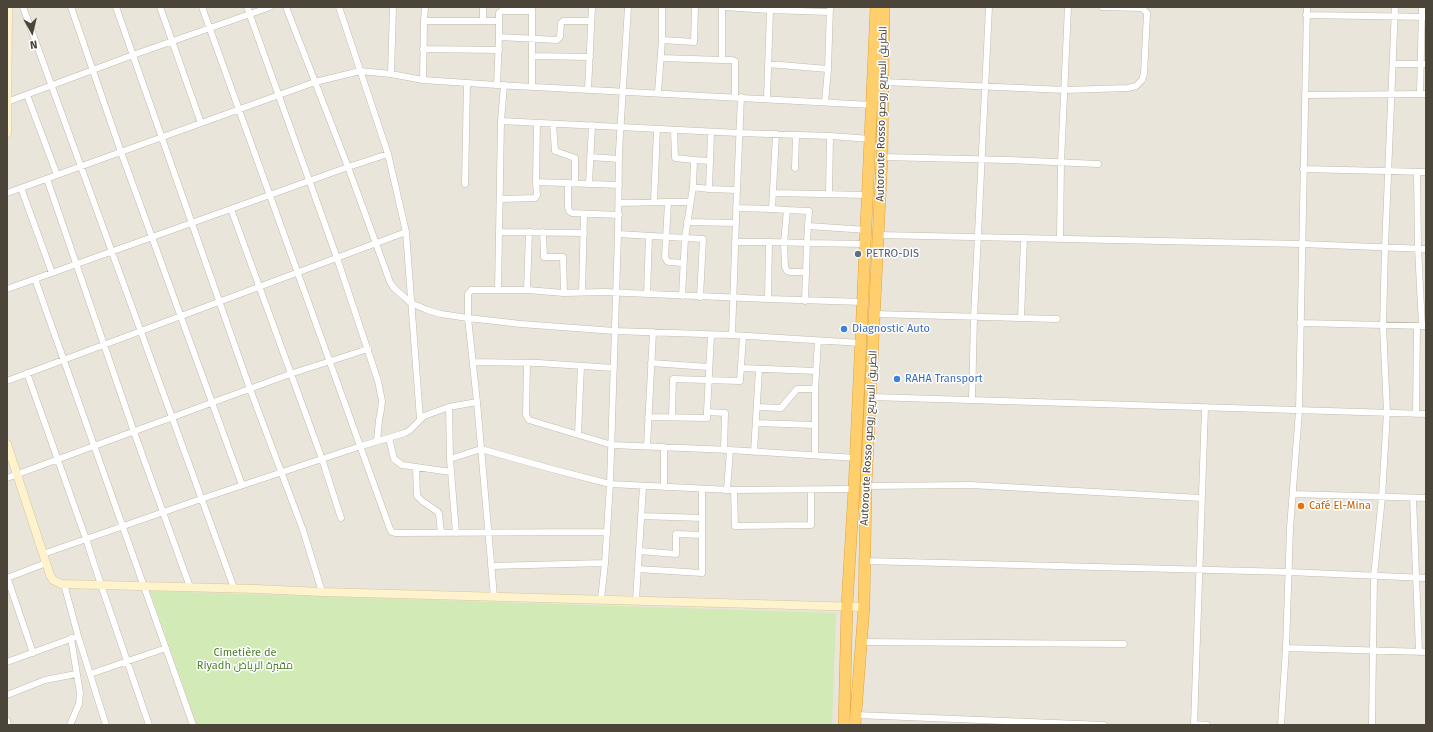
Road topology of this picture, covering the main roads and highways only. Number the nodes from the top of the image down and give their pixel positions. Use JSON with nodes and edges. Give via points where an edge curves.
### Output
{"nodes":[{"id":1,"x":876,"y":7,"type":"edge"},
{"id":2,"x":884,"y":7,"type":"edge"},
{"id":3,"x":855,"y":720,"type":"edge"},
{"id":4,"x":844,"y":725,"type":"edge"}],
"edges":[{"from":1,"to":4,"type":"highway","name":"Autoroute Rosso الطريق السريع روصو","via":[[847,606]]},
{"from":2,"to":3,"type":"highway","name":"Autoroute Rosso الطريق السريع روصو","via":[[882,157],[866,486],[864,606]]}]}
